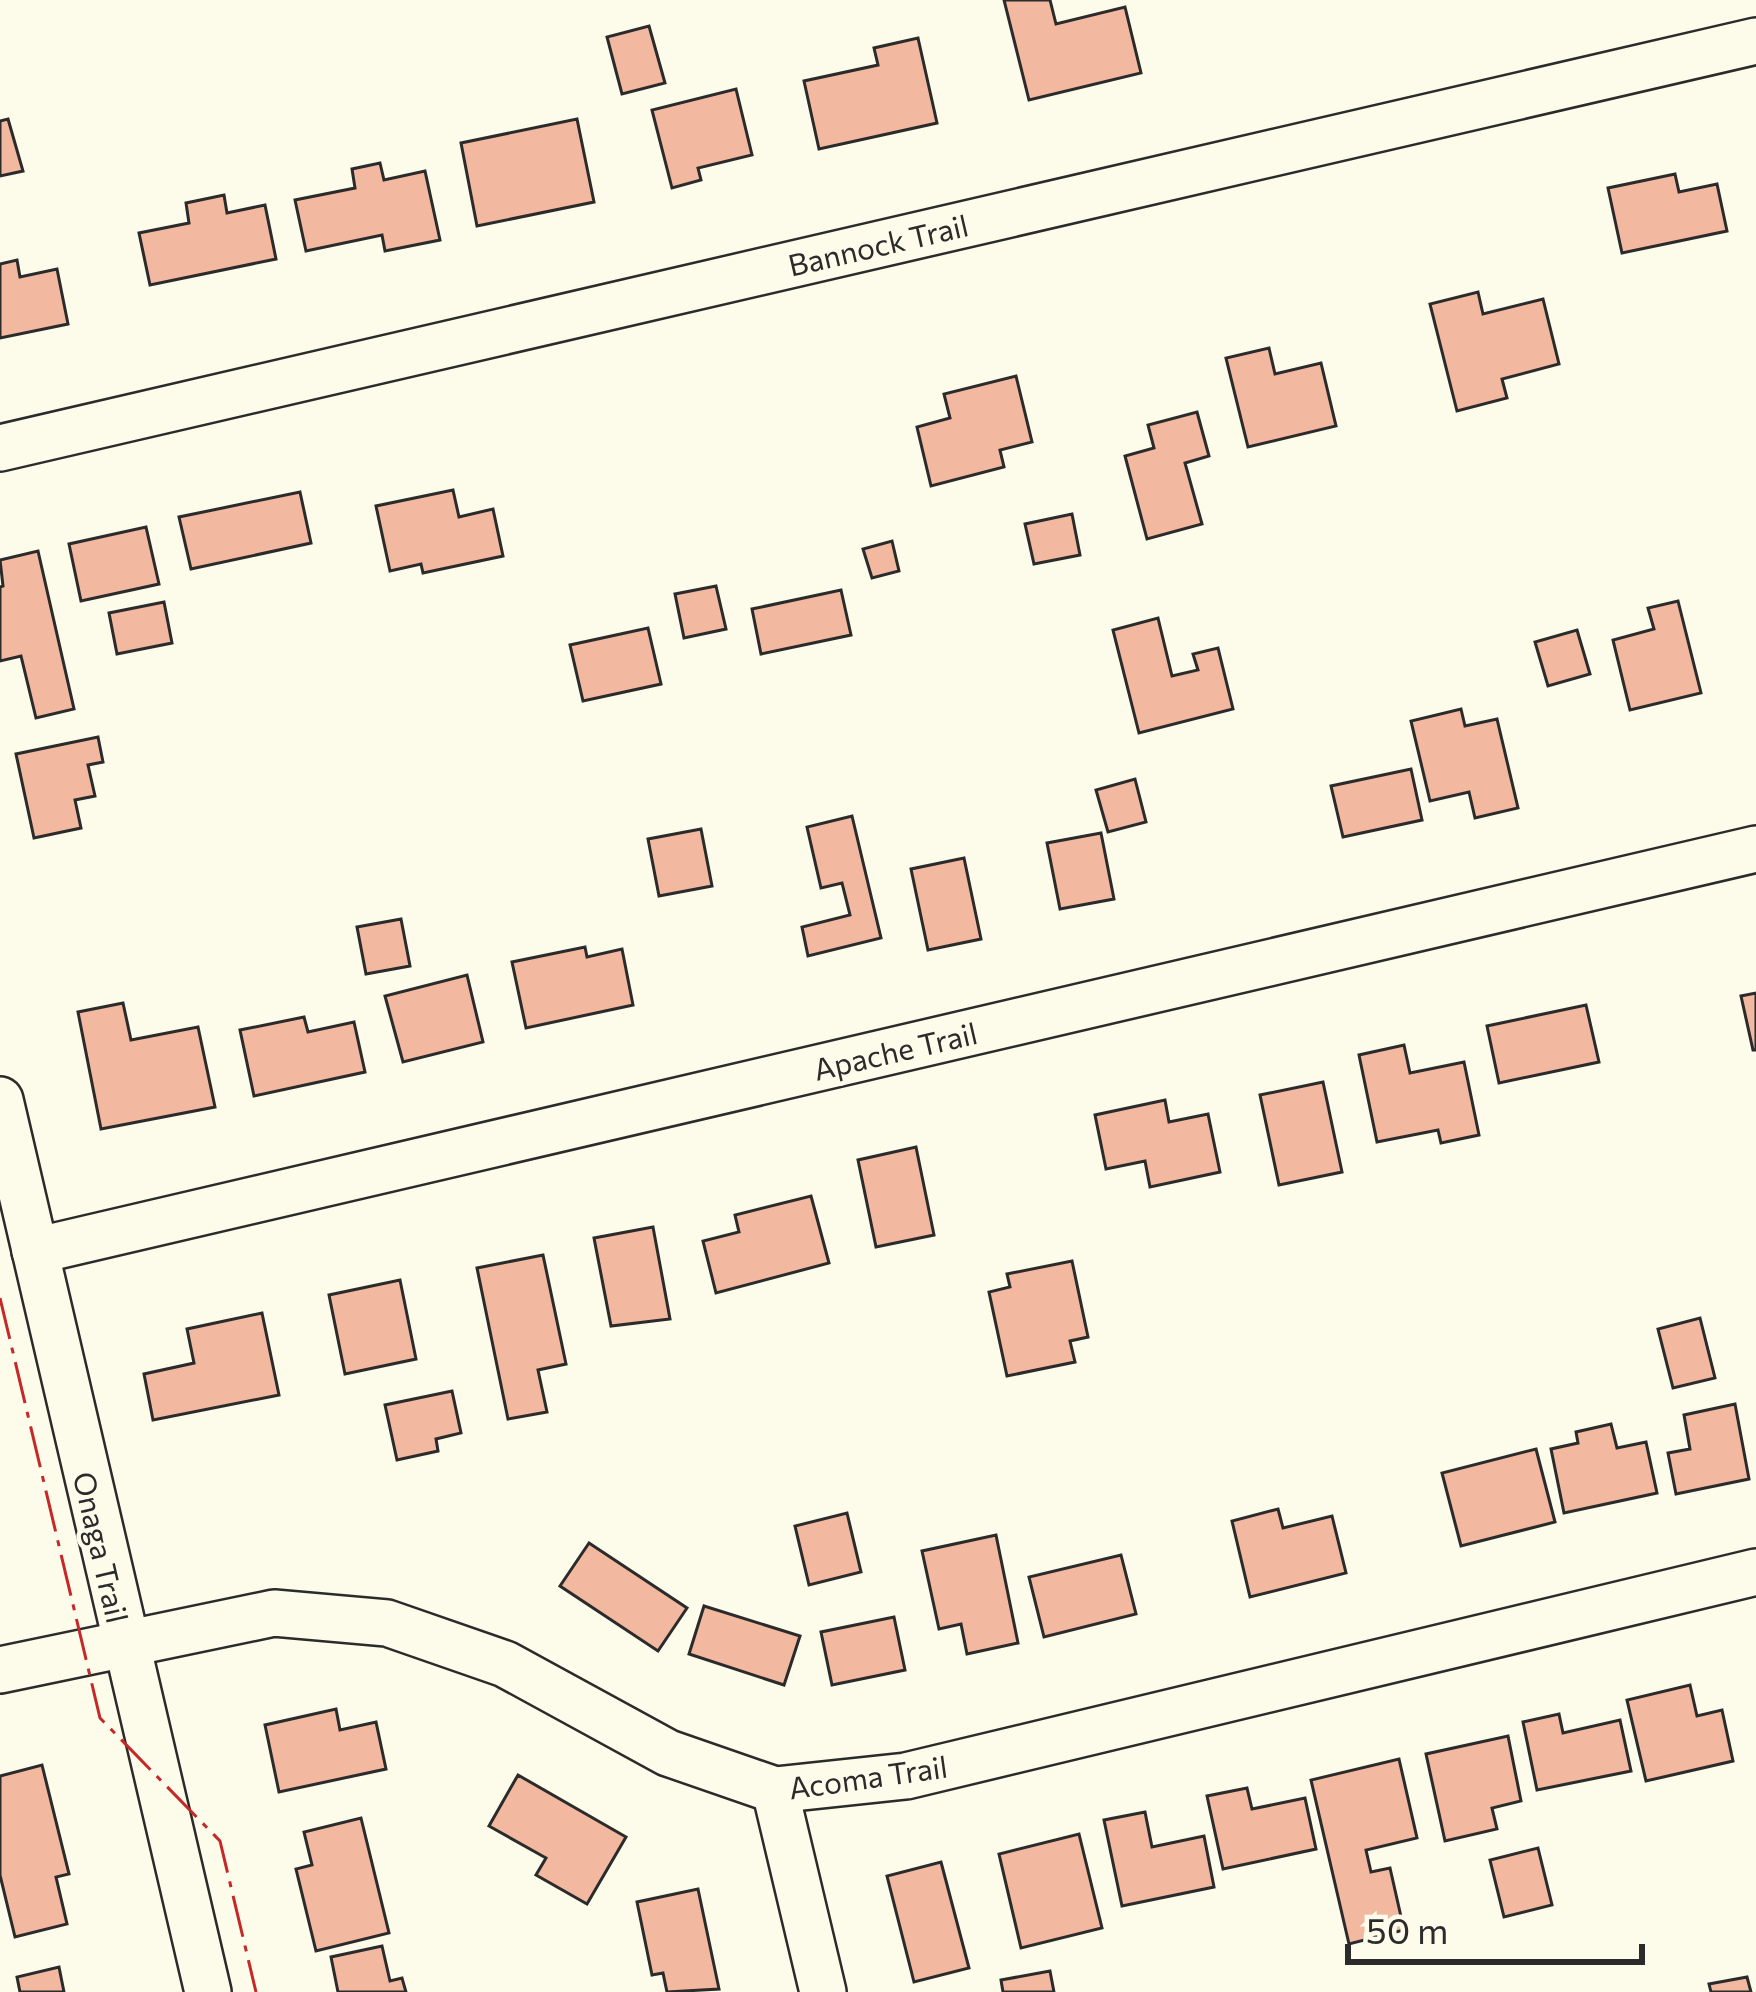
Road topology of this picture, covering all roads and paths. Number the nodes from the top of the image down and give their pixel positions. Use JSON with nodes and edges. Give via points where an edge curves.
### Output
{"nodes":[{"id":1,"x":1756,"y":41,"type":"edge"},
{"id":2,"x":0,"y":448,"type":"edge"},
{"id":3,"x":1756,"y":849,"type":"edge"},
{"id":4,"x":0,"y":1100,"type":"edge"},
{"id":5,"x":35,"y":1251,"type":"junction"},
{"id":6,"x":1756,"y":1572,"type":"edge"},
{"id":7,"x":124,"y":1642,"type":"junction"},
{"id":8,"x":0,"y":1670,"type":"edge"},
{"id":9,"x":775,"y":1790,"type":"junction"},
{"id":10,"x":208,"y":1992,"type":"edge"},
{"id":11,"x":824,"y":1992,"type":"edge"}],
"edges":[{"from":1,"to":2,"type":"street","name":"Bannock Trail"},
{"from":3,"to":5,"type":"street","name":"Apache Trail"},
{"from":4,"to":5,"type":"street","name":"Onaga Trail"},
{"from":5,"to":7,"type":"street","name":"Onaga Trail"},
{"from":6,"to":9,"type":"street","name":"Acoma Trail","via":[[906,1776]]},
{"from":7,"to":8,"type":"street","name":"Acoma Trail"},
{"from":7,"to":9,"type":"street","name":"Acoma Trail","via":[[274,1613],[387,1623],[506,1664],[668,1753]]},
{"from":7,"to":10,"type":"street","name":"Onaga Trail"},
{"from":9,"to":11,"type":"street"}]}
